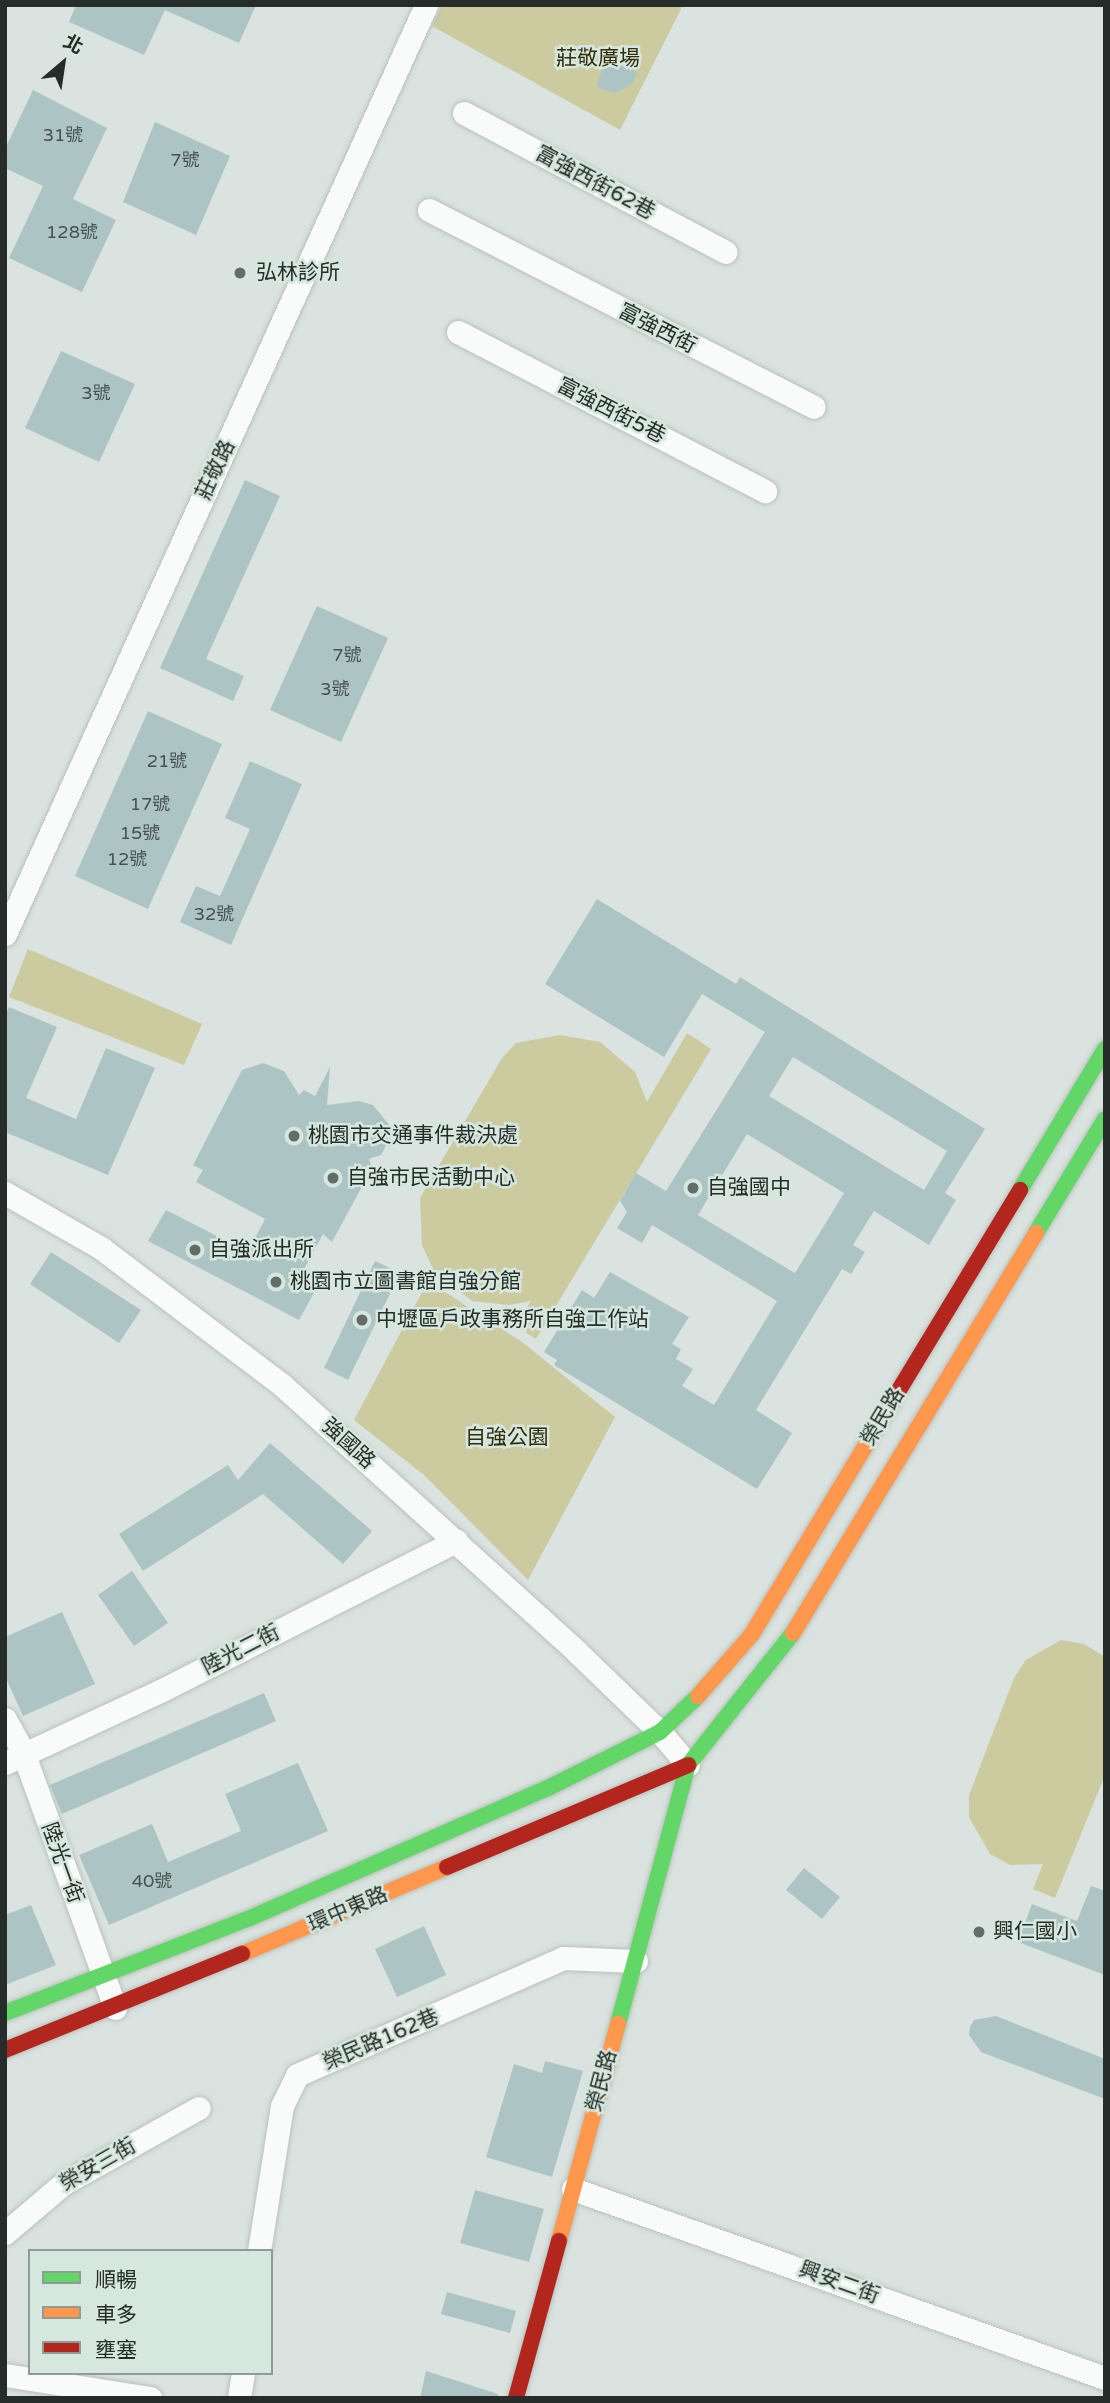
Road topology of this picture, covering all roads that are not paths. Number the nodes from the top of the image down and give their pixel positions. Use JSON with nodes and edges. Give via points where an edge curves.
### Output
{"nodes":[{"id":1,"x":426,"y":5,"type":"edge"},
{"id":2,"x":464,"y":113,"type":"dead end"},
{"id":3,"x":429,"y":210,"type":"dead end"},
{"id":4,"x":725,"y":252,"type":"dead end"},
{"id":5,"x":458,"y":332,"type":"dead end"},
{"id":6,"x":814,"y":407,"type":"dead end"},
{"id":7,"x":765,"y":491,"type":"dead end"},
{"id":8,"x":5,"y":934,"type":"edge"},
{"id":9,"x":1101,"y":1063,"type":"edge"},
{"id":10,"x":1105,"y":1119,"type":"edge"},
{"id":11,"x":5,"y":1193,"type":"edge"},
{"id":12,"x":456,"y":1541,"type":"junction"},
{"id":13,"x":5,"y":1719,"type":"edge"},
{"id":14,"x":660,"y":1732,"type":"junction"},
{"id":15,"x":14,"y":1757,"type":"edge"},
{"id":16,"x":688,"y":1765,"type":"junction"},
{"id":17,"x":636,"y":1961,"type":"junction"},
{"id":18,"x":103,"y":1976,"type":"junction"},
{"id":19,"x":115,"y":2008,"type":"junction"},
{"id":20,"x":5,"y":2013,"type":"edge"},
{"id":21,"x":5,"y":2050,"type":"edge"},
{"id":22,"x":199,"y":2108,"type":"dead end"},
{"id":23,"x":573,"y":2189,"type":"junction"},
{"id":24,"x":5,"y":2233,"type":"edge"},
{"id":25,"x":260,"y":2249,"type":"edge"},
{"id":26,"x":5,"y":2375,"type":"edge"},
{"id":27,"x":243,"y":2375,"type":"edge"},
{"id":28,"x":1105,"y":2378,"type":"edge"},
{"id":29,"x":150,"y":2398,"type":"edge"},
{"id":30,"x":239,"y":2398,"type":"edge"},
{"id":31,"x":516,"y":2398,"type":"edge"}],
"edges":[{"from":1,"to":8,"type":"street","name":"莊敬路"},
{"from":2,"to":4,"type":"street","name":"富強西街62巷"},
{"from":3,"to":6,"type":"street","name":"富強西街"},
{"from":5,"to":7,"type":"street","name":"富強西街5巷"},
{"from":9,"to":14,"type":"street","name":"榮民路","via":[[752,1634],[715,1681]]},
{"from":10,"to":16,"type":"street","name":"榮民路","via":[[787,1643]]},
{"from":11,"to":12,"type":"street","name":"強國路","via":[[101,1248],[282,1385]]},
{"from":12,"to":14,"type":"street","name":"強國路"},
{"from":12,"to":15,"type":"street","name":"陸光二街","via":[[162,1690]]},
{"from":13,"to":15,"type":"street","name":"陸光一街"},
{"from":14,"to":16,"type":"street"},
{"from":14,"to":18,"type":"street","name":"環中東路","via":[[499,1810]]},
{"from":15,"to":18,"type":"street","name":"陸光一街"},
{"from":16,"to":17,"type":"street","name":"榮民路"},
{"from":16,"to":19,"type":"street","name":"環中東路"},
{"from":17,"to":23,"type":"street","name":"榮民路"},
{"from":17,"to":25,"type":"street","name":"榮民路162巷","via":[[563,1958],[297,2075],[282,2106]]},
{"from":18,"to":19,"type":"street","name":"陸光一街"},
{"from":18,"to":20,"type":"street","name":"環中東路"},
{"from":19,"to":21,"type":"street","name":"環中東路"},
{"from":22,"to":24,"type":"street","name":"榮安三街","via":[[64,2183]]},
{"from":23,"to":28,"type":"street","name":"興安二街"},
{"from":23,"to":31,"type":"street","name":"榮民路"},
{"from":26,"to":29,"type":"street"},
{"from":27,"to":30,"type":"street"}]}
